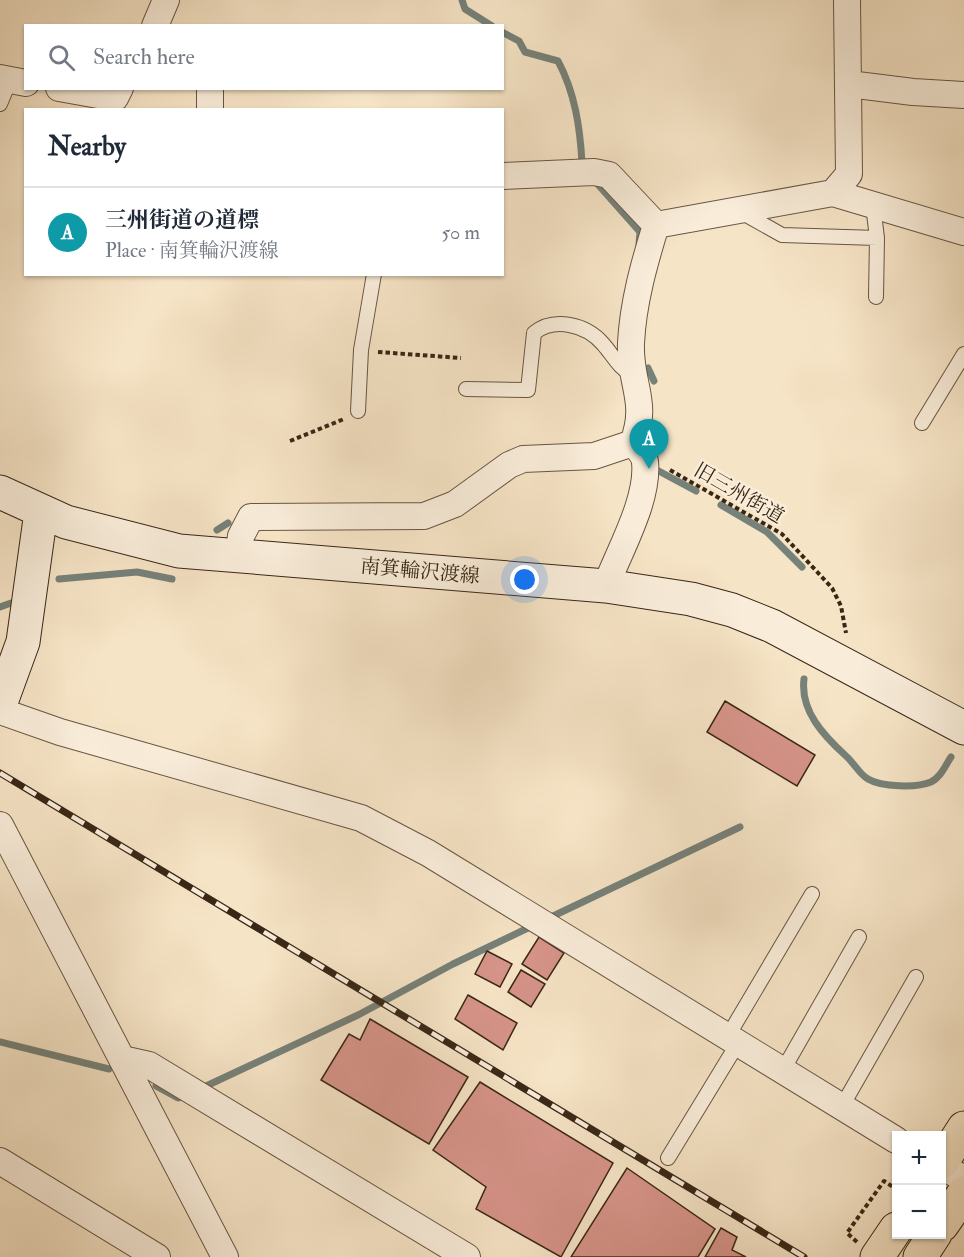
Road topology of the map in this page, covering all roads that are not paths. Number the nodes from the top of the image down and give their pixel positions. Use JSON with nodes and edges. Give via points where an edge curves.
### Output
{"nodes":[{"id":1,"x":847,"y":0,"type":"edge"},
{"id":2,"x":12,"y":80,"type":"edge"},
{"id":3,"x":849,"y":84,"type":"junction"},
{"id":4,"x":70,"y":90,"type":"edge"},
{"id":5,"x":210,"y":90,"type":"edge"},
{"id":6,"x":964,"y":95,"type":"edge"},
{"id":7,"x":121,"y":99,"type":"edge"},
{"id":8,"x":0,"y":104,"type":"edge"},
{"id":9,"x":210,"y":108,"type":"edge"},
{"id":10,"x":504,"y":176,"type":"edge"},
{"id":11,"x":833,"y":193,"type":"junction"},
{"id":12,"x":873,"y":205,"type":"junction"},
{"id":13,"x":737,"y":210,"type":"junction"},
{"id":14,"x":656,"y":225,"type":"junction"},
{"id":15,"x":964,"y":232,"type":"edge"},
{"id":16,"x":877,"y":238,"type":"junction"},
{"id":17,"x":374,"y":276,"type":"edge"},
{"id":18,"x":876,"y":297,"type":"dead end"},
{"id":19,"x":964,"y":354,"type":"edge"},
{"id":20,"x":632,"y":375,"type":"junction"},
{"id":21,"x":466,"y":389,"type":"dead end"},
{"id":22,"x":358,"y":411,"type":"road end"},
{"id":23,"x":922,"y":423,"type":"dead end"},
{"id":24,"x":639,"y":452,"type":"junction"},
{"id":25,"x":0,"y":492,"type":"edge"},
{"id":26,"x":41,"y":512,"type":"junction"},
{"id":27,"x":238,"y":556,"type":"junction"},
{"id":28,"x":606,"y":586,"type":"junction"},
{"id":29,"x":0,"y":705,"type":"edge"},
{"id":30,"x":0,"y":711,"type":"edge"},
{"id":31,"x":964,"y":728,"type":"edge"},
{"id":32,"x":0,"y":825,"type":"edge"},
{"id":33,"x":812,"y":894,"type":"dead end"},
{"id":34,"x":860,"y":937,"type":"dead end"},
{"id":35,"x":916,"y":977,"type":"dead end"},
{"id":36,"x":733,"y":1040,"type":"junction"},
{"id":37,"x":122,"y":1059,"type":"junction"},
{"id":38,"x":783,"y":1070,"type":"junction"},
{"id":39,"x":841,"y":1108,"type":"junction"},
{"id":40,"x":964,"y":1128,"type":"edge"},
{"id":41,"x":892,"y":1137,"type":"edge"},
{"id":42,"x":946,"y":1157,"type":"edge"},
{"id":43,"x":668,"y":1158,"type":"dead end"},
{"id":44,"x":0,"y":1161,"type":"edge"},
{"id":45,"x":946,"y":1167,"type":"edge"},
{"id":46,"x":964,"y":1179,"type":"edge"},
{"id":47,"x":964,"y":1193,"type":"edge"},
{"id":48,"x":946,"y":1220,"type":"edge"},
{"id":49,"x":892,"y":1232,"type":"edge"},
{"id":50,"x":932,"y":1239,"type":"edge"},
{"id":51,"x":867,"y":1249,"type":"edge"},
{"id":52,"x":157,"y":1257,"type":"edge"},
{"id":53,"x":225,"y":1257,"type":"edge"},
{"id":54,"x":467,"y":1257,"type":"edge"},
{"id":55,"x":920,"y":1257,"type":"edge"}],
"edges":[{"from":1,"to":3,"type":"street"},
{"from":2,"to":8,"type":"lane"},
{"from":3,"to":6,"type":"street"},
{"from":3,"to":11,"type":"street","via":[[849,174]]},
{"from":4,"to":7,"type":"street"},
{"from":5,"to":9,"type":"street"},
{"from":10,"to":14,"type":"street","via":[[594,172],[609,175]]},
{"from":11,"to":12,"type":"street"},
{"from":11,"to":13,"type":"street"},
{"from":12,"to":15,"type":"street"},
{"from":12,"to":16,"type":"lane"},
{"from":13,"to":14,"type":"street"},
{"from":13,"to":16,"type":"lane","via":[[782,235]]},
{"from":14,"to":20,"type":"street","via":[[640,282],[631,344]]},
{"from":16,"to":18,"type":"lane"},
{"from":17,"to":22,"type":"lane","via":[[361,350]]},
{"from":19,"to":23,"type":"lane"},
{"from":20,"to":21,"type":"lane","via":[[621,368],[601,341],[575,326],[558,323],[544,325],[534,333],[528,390]]},
{"from":20,"to":24,"type":"street","via":[[640,399]]},
{"from":24,"to":27,"type":"street","via":[[523,459],[454,504],[424,516],[251,517],[241,536]]},
{"from":24,"to":28,"type":"street","via":[[643,483],[634,517]]},
{"from":25,"to":26,"type":"main road","name":"南箕輪沢渡線"},
{"from":26,"to":27,"type":"main road","name":"南箕輪沢渡線","via":[[116,537],[179,552]]},
{"from":26,"to":29,"type":"main road","via":[[23,642]]},
{"from":27,"to":28,"type":"main road","name":"南箕輪沢渡線"},
{"from":28,"to":31,"type":"main road","name":"南箕輪沢渡線","via":[[732,609],[837,659]]},
{"from":30,"to":36,"type":"street","via":[[60,732],[361,818],[428,853]]},
{"from":32,"to":37,"type":"street"},
{"from":33,"to":36,"type":"lane"},
{"from":34,"to":38,"type":"lane"},
{"from":35,"to":39,"type":"lane"},
{"from":36,"to":38,"type":"street"},
{"from":36,"to":43,"type":"lane"},
{"from":37,"to":53,"type":"street"},
{"from":37,"to":54,"type":"street","via":[[149,1065]]},
{"from":38,"to":39,"type":"street"},
{"from":39,"to":41,"type":"street"},
{"from":40,"to":42,"type":"main road"},
{"from":44,"to":52,"type":"street"},
{"from":45,"to":46,"type":"street"},
{"from":47,"to":48,"type":"main road"},
{"from":49,"to":51,"type":"main road"},
{"from":50,"to":55,"type":"main road"}]}
